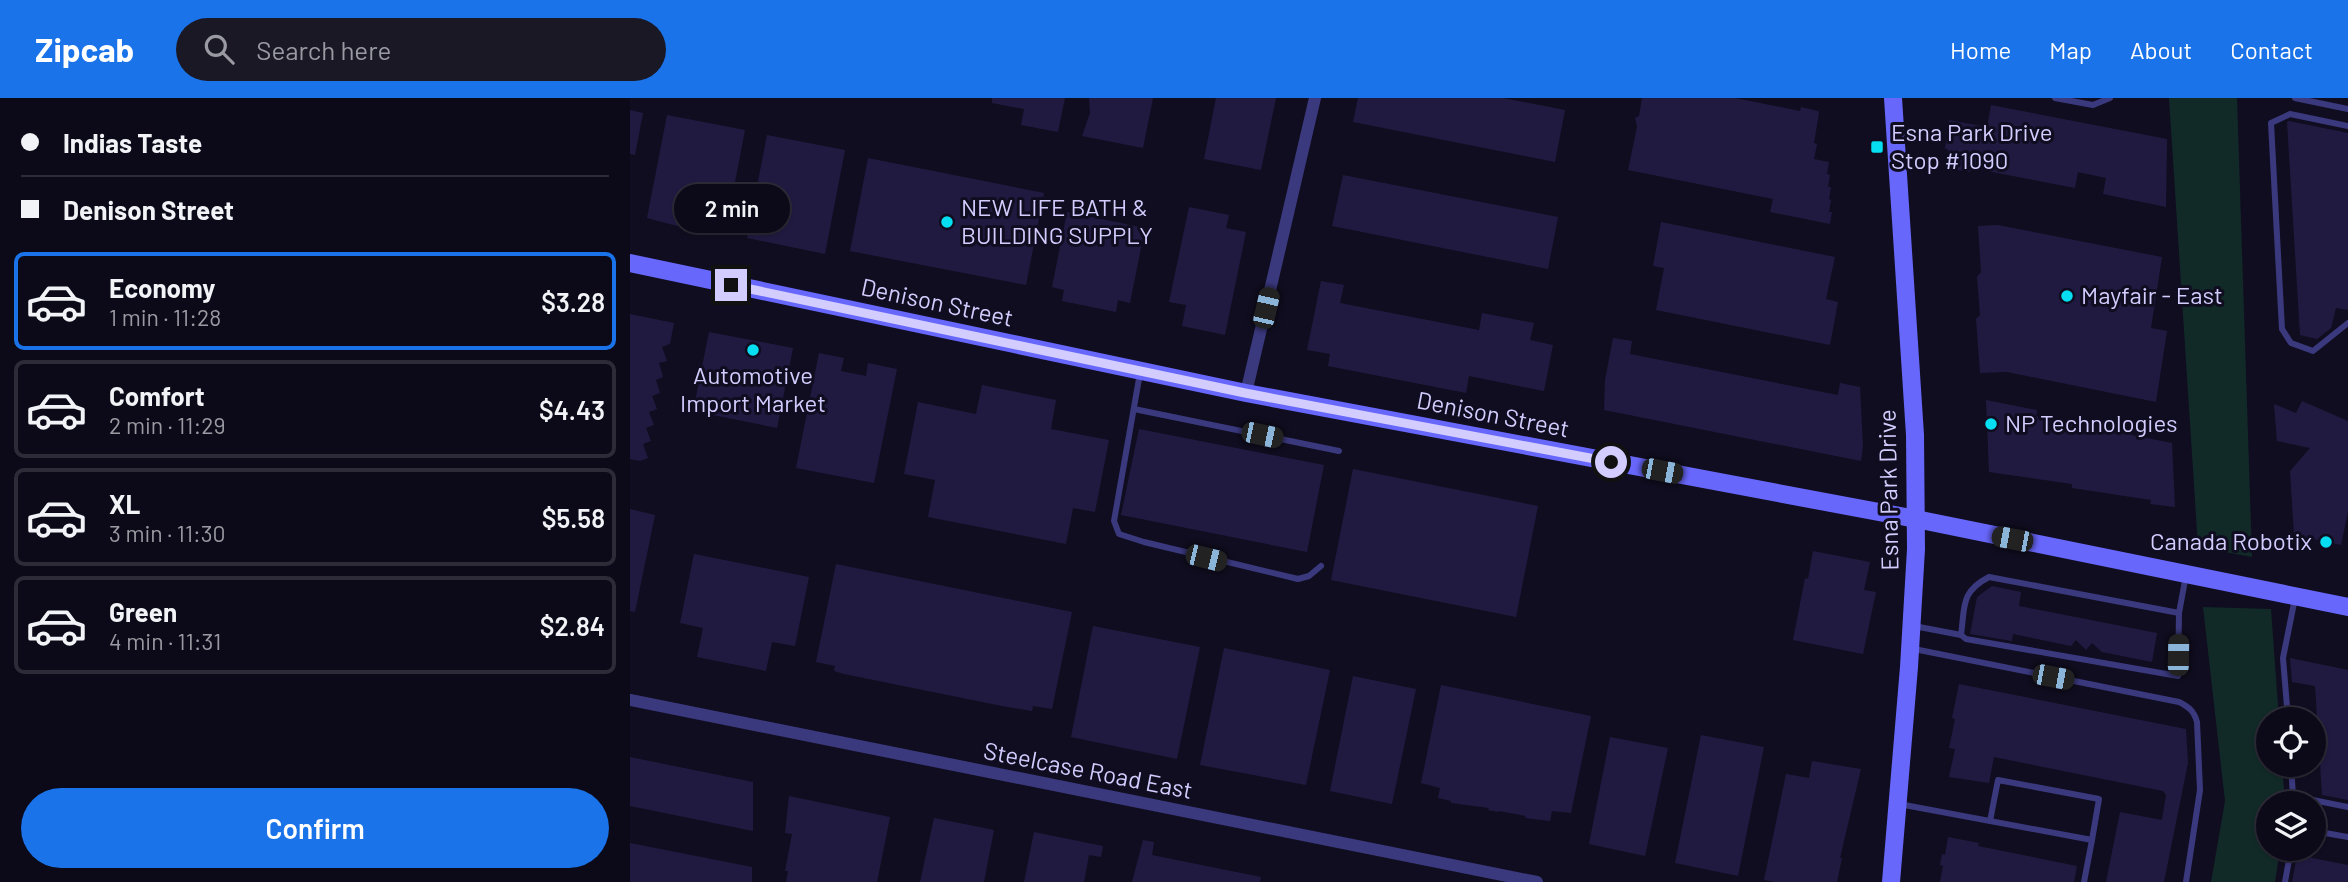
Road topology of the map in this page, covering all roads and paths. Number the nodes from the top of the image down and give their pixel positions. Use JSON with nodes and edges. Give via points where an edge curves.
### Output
{"nodes":[{"id":1,"x":1315,"y":98,"type":"edge"},
{"id":2,"x":1894,"y":98,"type":"edge"},
{"id":3,"x":2055,"y":98,"type":"edge"},
{"id":4,"x":2110,"y":98,"type":"edge"},
{"id":5,"x":2295,"y":98,"type":"edge"},
{"id":6,"x":2348,"y":109,"type":"edge"},
{"id":7,"x":2348,"y":126,"type":"edge"},
{"id":8,"x":630,"y":263,"type":"edge"},
{"id":9,"x":2348,"y":323,"type":"edge"},
{"id":10,"x":1140,"y":372,"type":"junction"},
{"id":11,"x":1245,"y":393,"type":"junction"},
{"id":12,"x":1134,"y":409,"type":"junction"},
{"id":13,"x":1339,"y":451,"type":"dead end"},
{"id":14,"x":1916,"y":519,"type":"junction"},
{"id":15,"x":1321,"y":566,"type":"dead end"},
{"id":16,"x":2186,"y":574,"type":"junction"},
{"id":17,"x":2295,"y":596,"type":"junction"},
{"id":18,"x":2348,"y":607,"type":"edge"},
{"id":19,"x":2179,"y":613,"type":"junction"},
{"id":20,"x":1912,"y":626,"type":"junction"},
{"id":21,"x":1961,"y":635,"type":"junction"},
{"id":22,"x":1910,"y":648,"type":"junction"},
{"id":23,"x":630,"y":701,"type":"edge"},
{"id":24,"x":2287,"y":707,"type":"edge"},
{"id":25,"x":2292,"y":777,"type":"edge"},
{"id":26,"x":1897,"y":803,"type":"junction"},
{"id":27,"x":2348,"y":807,"type":"edge"},
{"id":28,"x":1990,"y":821,"type":"junction"},
{"id":29,"x":2326,"y":833,"type":"edge"},
{"id":30,"x":2348,"y":837,"type":"edge"},
{"id":31,"x":2092,"y":840,"type":"junction"},
{"id":32,"x":2289,"y":861,"type":"edge"},
{"id":33,"x":1537,"y":882,"type":"edge"},
{"id":34,"x":1891,"y":882,"type":"edge"},
{"id":35,"x":2084,"y":882,"type":"edge"},
{"id":36,"x":2186,"y":882,"type":"edge"},
{"id":37,"x":2285,"y":882,"type":"edge"}],
"edges":[{"from":1,"to":11,"type":"street"},
{"from":2,"to":14,"type":"street","name":"Esna Park Drive"},
{"from":3,"to":4,"type":"lane","via":[[2094,105]]},
{"from":5,"to":6,"type":"lane"},
{"from":7,"to":9,"type":"lane","via":[[2290,114],[2271,123],[2283,329],[2291,344],[2313,351]]},
{"from":8,"to":10,"type":"street","name":"Denison Street"},
{"from":10,"to":11,"type":"street","name":"Denison Street"},
{"from":10,"to":12,"type":"lane"},
{"from":11,"to":14,"type":"street","name":"Denison Street"},
{"from":12,"to":13,"type":"lane"},
{"from":12,"to":15,"type":"lane","via":[[1114,521],[1119,534],[1297,579]]},
{"from":14,"to":16,"type":"street","name":"Denison Street"},
{"from":14,"to":20,"type":"street","name":"Esna Park Drive"},
{"from":16,"to":17,"type":"street","name":"Denison Street"},
{"from":16,"to":19,"type":"lane"},
{"from":17,"to":18,"type":"street","name":"Denison Street"},
{"from":17,"to":24,"type":"lane","via":[[2283,658]]},
{"from":19,"to":21,"type":"lane","via":[[1989,578],[1969,591]]},
{"from":19,"to":21,"type":"lane","via":[[2178,676],[2016,649]]},
{"from":20,"to":21,"type":"lane"},
{"from":20,"to":22,"type":"street","name":"Esna Park Drive"},
{"from":22,"to":26,"type":"street","name":"Esna Park Drive"},
{"from":22,"to":36,"type":"lane","via":[[2188,707],[2197,722],[2200,790]]},
{"from":23,"to":33,"type":"street","name":"Steelcase Road East"},
{"from":25,"to":27,"type":"lane","via":[[2293,796]]},
{"from":26,"to":28,"type":"lane"},
{"from":26,"to":34,"type":"street","name":"Esna Park Drive"},
{"from":28,"to":31,"type":"lane"},
{"from":28,"to":31,"type":"lane","via":[[1998,780],[2074,794],[2099,799]]},
{"from":29,"to":30,"type":"lane"},
{"from":31,"to":35,"type":"lane"},
{"from":32,"to":37,"type":"lane"}]}
